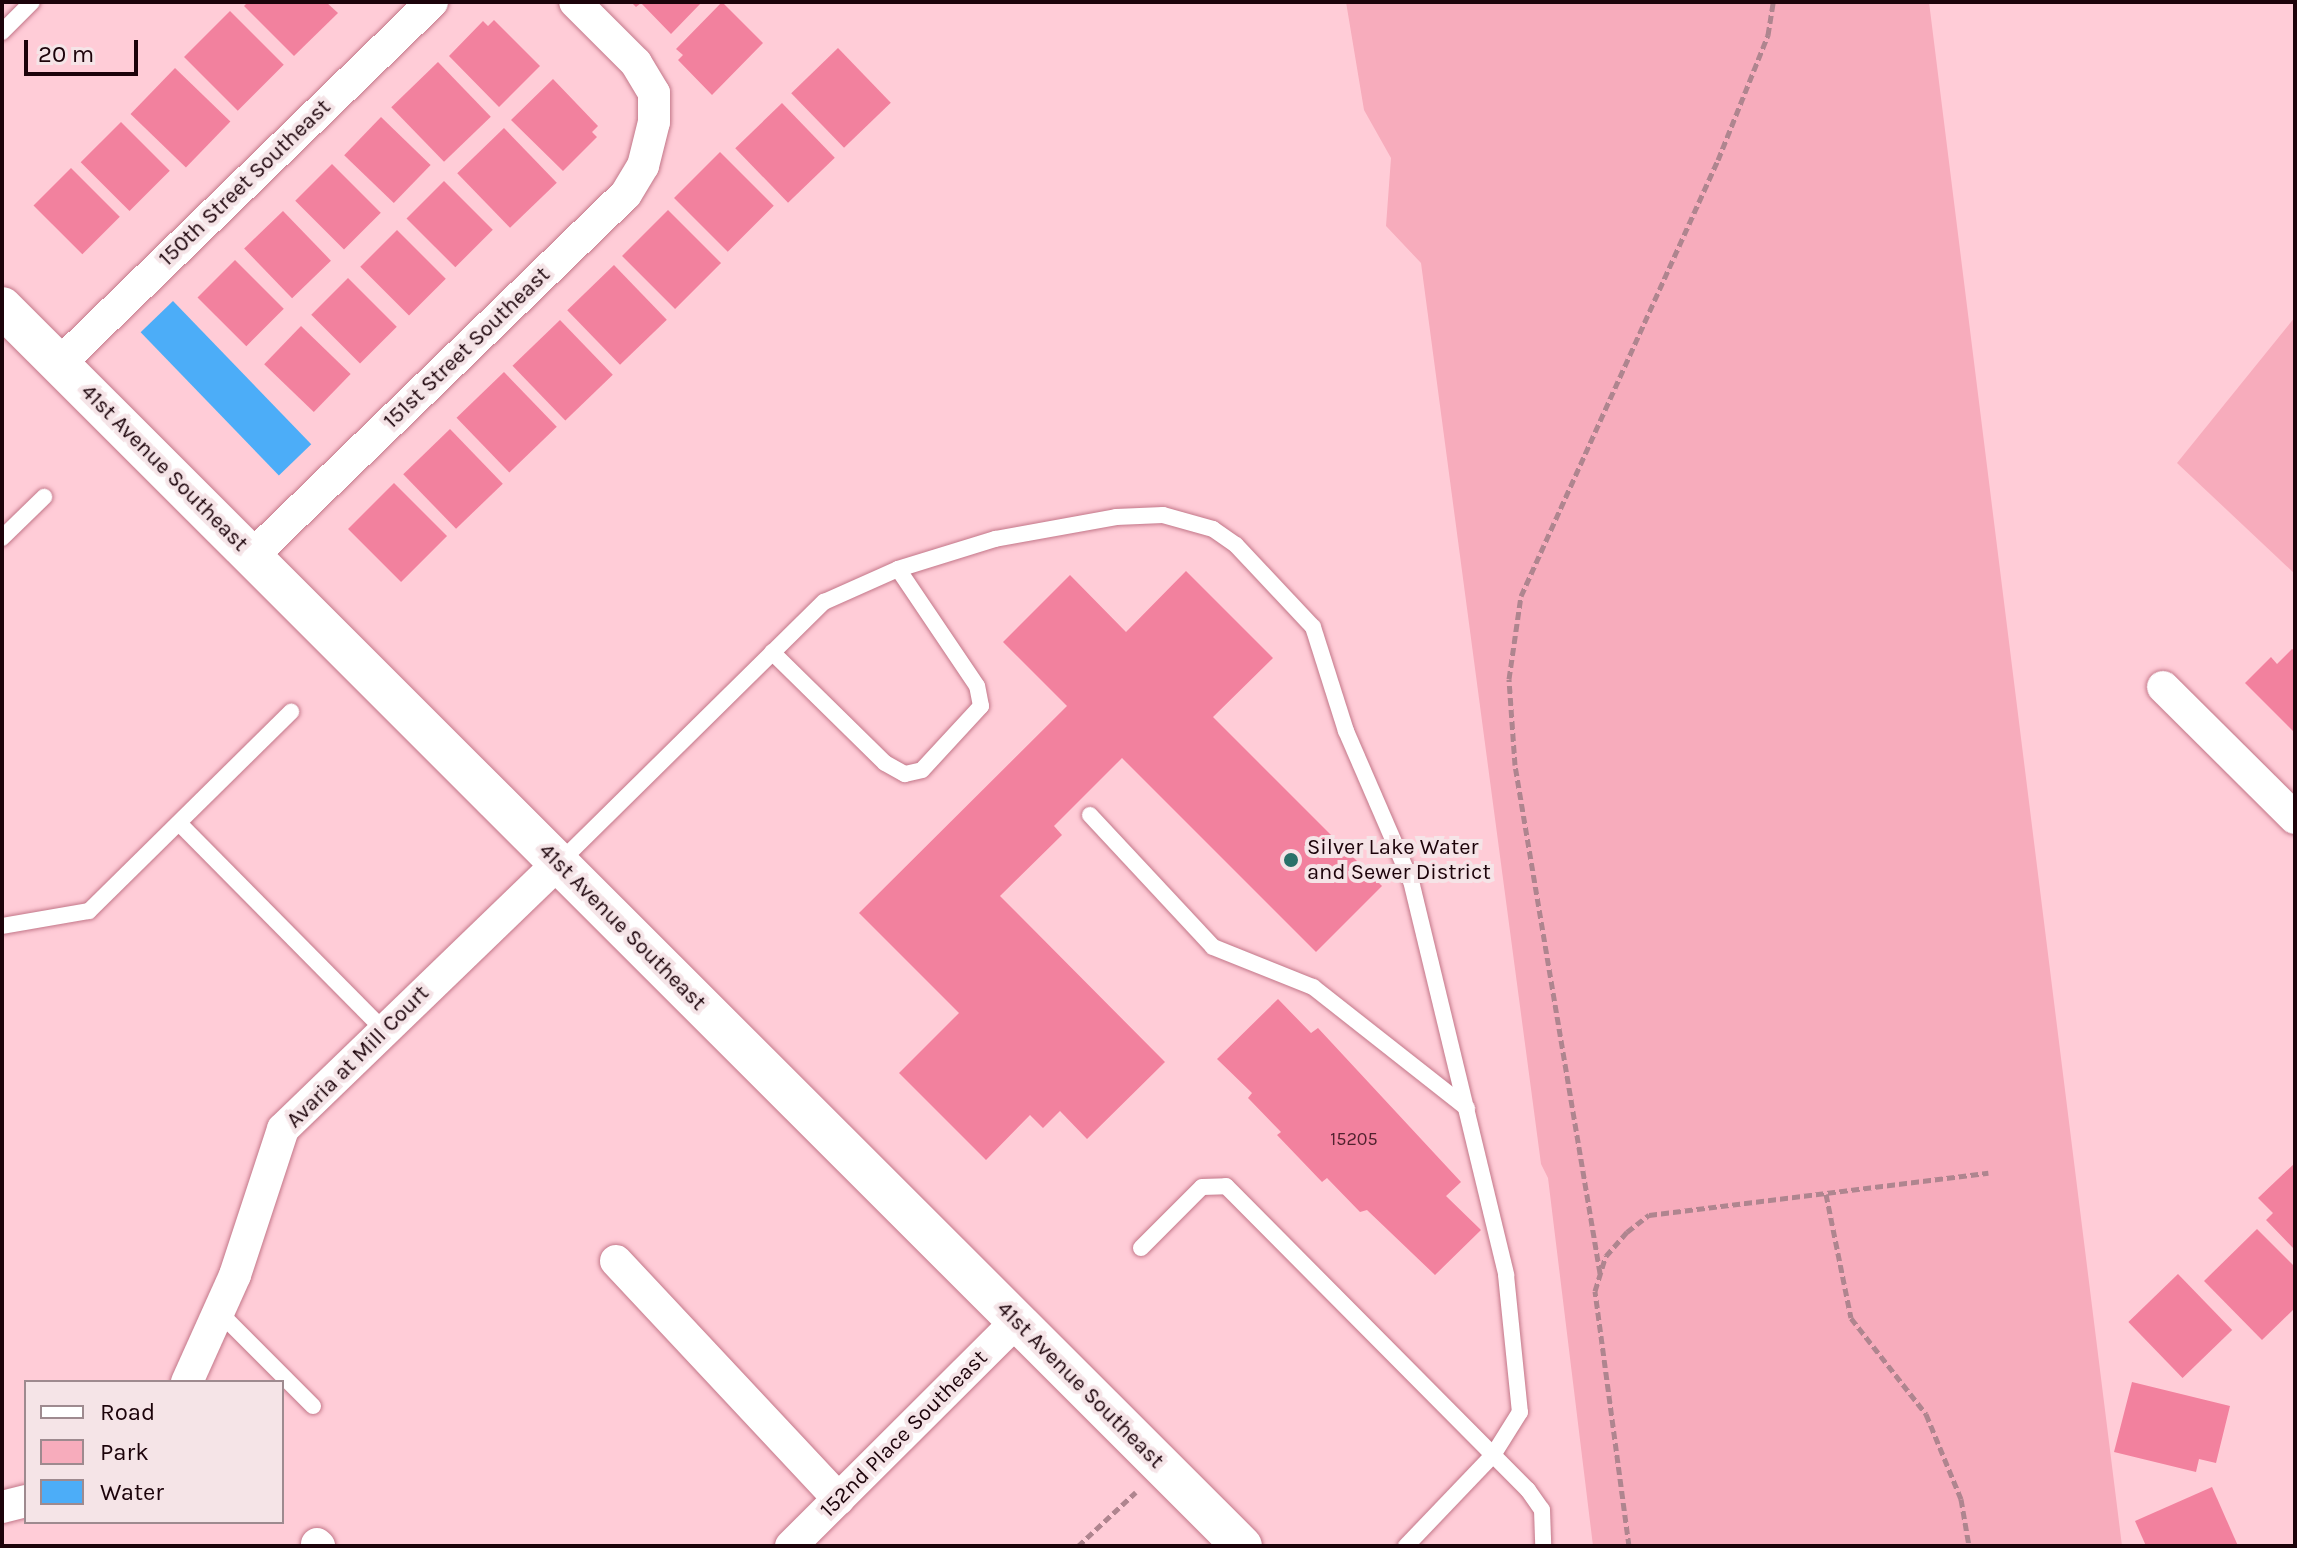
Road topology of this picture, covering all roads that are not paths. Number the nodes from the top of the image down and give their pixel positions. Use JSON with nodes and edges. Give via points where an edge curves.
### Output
{"nodes":[{"id":1,"x":32,"y":2,"type":"edge"},
{"id":2,"x":432,"y":2,"type":"edge"},
{"id":3,"x":575,"y":2,"type":"edge"},
{"id":4,"x":2,"y":32,"type":"edge"},
{"id":5,"x":2,"y":307,"type":"edge"},
{"id":6,"x":59,"y":364,"type":"junction"},
{"id":7,"x":44,"y":497,"type":"dead end"},
{"id":8,"x":2,"y":538,"type":"edge"},
{"id":9,"x":252,"y":556,"type":"junction"},
{"id":10,"x":898,"y":569,"type":"junction"},
{"id":11,"x":772,"y":652,"type":"junction"},
{"id":12,"x":2163,"y":687,"type":"dead end"},
{"id":13,"x":291,"y":712,"type":"dead end"},
{"id":14,"x":1090,"y":815,"type":"dead end"},
{"id":15,"x":2295,"y":818,"type":"edge"},
{"id":16,"x":179,"y":823,"type":"junction"},
{"id":17,"x":558,"y":863,"type":"junction"},
{"id":18,"x":2,"y":926,"type":"edge"},
{"id":19,"x":384,"y":1030,"type":"junction"},
{"id":20,"x":1467,"y":1108,"type":"junction"},
{"id":21,"x":1141,"y":1248,"type":"dead end"},
{"id":22,"x":616,"y":1261,"type":"dead end"},
{"id":23,"x":219,"y":1312,"type":"junction"},
{"id":24,"x":1017,"y":1321,"type":"junction"},
{"id":25,"x":188,"y":1380,"type":"edge"},
{"id":26,"x":313,"y":1406,"type":"dead end"},
{"id":27,"x":1493,"y":1455,"type":"junction"},
{"id":28,"x":839,"y":1499,"type":"junction"},
{"id":29,"x":24,"y":1502,"type":"edge"},
{"id":30,"x":2,"y":1507,"type":"edge"},
{"id":31,"x":1412,"y":1544,"type":"edge"},
{"id":32,"x":791,"y":1546,"type":"edge"},
{"id":33,"x":1242,"y":1546,"type":"edge"},
{"id":34,"x":1543,"y":1546,"type":"edge"}],
"edges":[{"from":1,"to":4,"type":"lane"},
{"from":2,"to":6,"type":"street","name":"150th Street Southeast"},
{"from":3,"to":9,"type":"street","name":"151st Street Southeast","via":[[636,63],[654,93],[654,122],[643,166],[626,194]]},
{"from":5,"to":6,"type":"street","name":"41st Avenue Southeast"},
{"from":6,"to":9,"type":"street","name":"41st Avenue Southeast"},
{"from":7,"to":8,"type":"lane"},
{"from":9,"to":17,"type":"street","name":"41st Avenue Southeast"},
{"from":10,"to":11,"type":"lane","via":[[824,602]]},
{"from":10,"to":11,"type":"lane","via":[[977,686],[981,706],[922,770],[905,774],[885,763]]},
{"from":10,"to":20,"type":"lane","via":[[1046,528],[1163,515],[1213,529],[1265,572],[1313,627],[1346,731],[1411,881]]},
{"from":11,"to":17,"type":"lane"},
{"from":12,"to":15,"type":"street"},
{"from":13,"to":16,"type":"lane"},
{"from":14,"to":20,"type":"lane","via":[[1213,947],[1313,987]]},
{"from":16,"to":18,"type":"lane","via":[[89,911]]},
{"from":16,"to":19,"type":"lane"},
{"from":17,"to":19,"type":"street","name":"Avaria at Mill Court"},
{"from":17,"to":24,"type":"street","name":"41st Avenue Southeast"},
{"from":19,"to":23,"type":"street","name":"Avaria at Mill Court","via":[[283,1129]]},
{"from":20,"to":27,"type":"lane","via":[[1506,1275],[1520,1412]]},
{"from":21,"to":27,"type":"lane","via":[[1202,1187],[1226,1186]]},
{"from":22,"to":28,"type":"street"},
{"from":23,"to":25,"type":"street","name":"Avaria at Mill Court"},
{"from":23,"to":26,"type":"lane"},
{"from":24,"to":28,"type":"street","name":"152nd Place Southeast"},
{"from":24,"to":33,"type":"street","name":"41st Avenue Southeast"},
{"from":27,"to":31,"type":"lane"},
{"from":27,"to":34,"type":"lane","via":[[1542,1510]]},
{"from":28,"to":32,"type":"street","name":"152nd Place Southeast"},
{"from":29,"to":30,"type":"street"}]}
